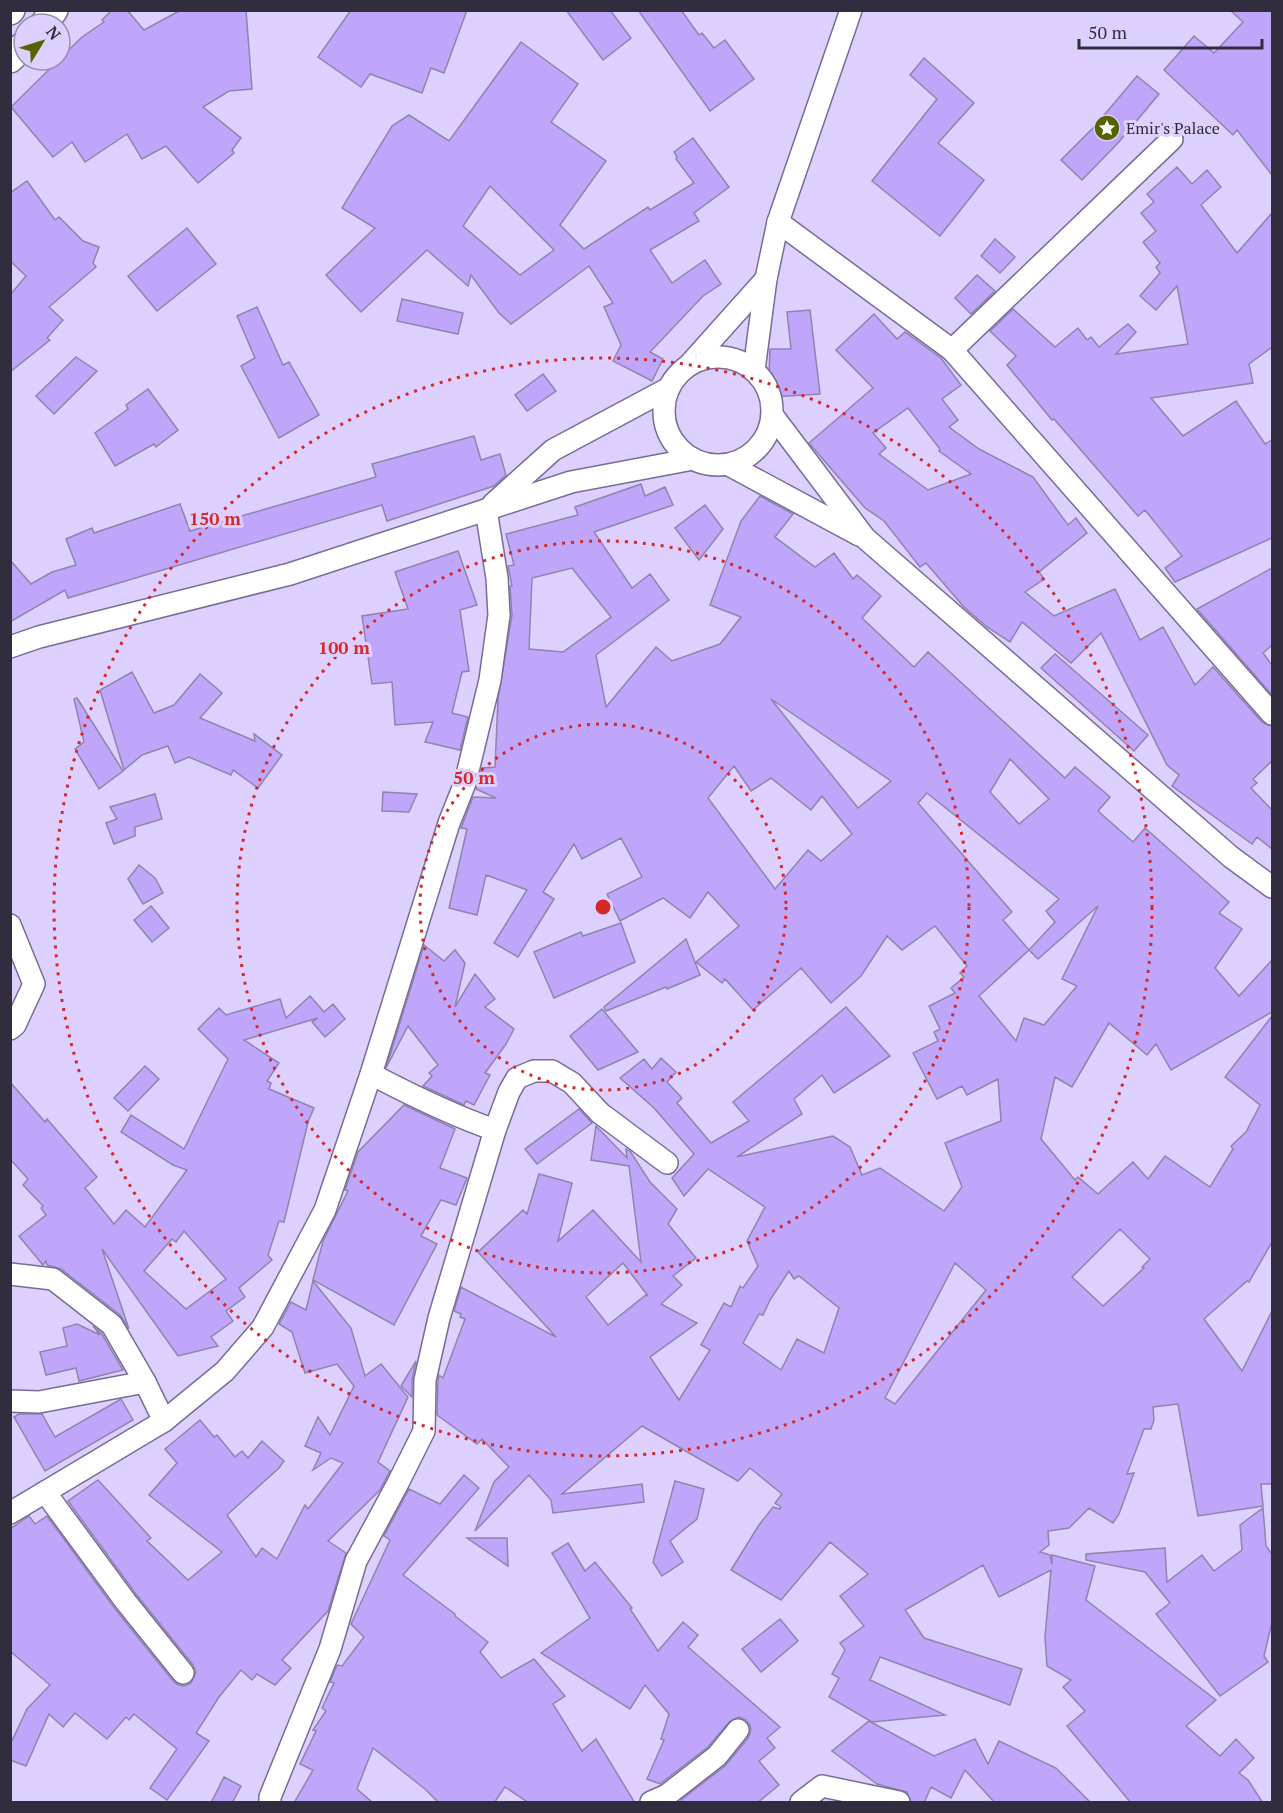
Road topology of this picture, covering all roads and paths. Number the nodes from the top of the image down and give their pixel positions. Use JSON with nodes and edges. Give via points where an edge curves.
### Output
{"nodes":[{"id":1,"x":851,"y":10,"type":"edge"},
{"id":2,"x":1172,"y":139,"type":"dead end"},
{"id":3,"x":778,"y":222,"type":"junction"},
{"id":4,"x":766,"y":279,"type":"junction"},
{"id":5,"x":952,"y":350,"type":"junction"},
{"id":6,"x":689,"y":365,"type":"junction"},
{"id":7,"x":754,"y":370,"type":"junction"},
{"id":8,"x":669,"y":388,"type":"junction"},
{"id":9,"x":773,"y":416,"type":"junction"},
{"id":10,"x":693,"y":459,"type":"junction"},
{"id":11,"x":729,"y":465,"type":"junction"},
{"id":12,"x":486,"y":510,"type":"junction"},
{"id":13,"x":865,"y":538,"type":"junction"},
{"id":14,"x":10,"y":647,"type":"edge"},
{"id":15,"x":1272,"y":714,"type":"edge"},
{"id":16,"x":1272,"y":887,"type":"edge"},
{"id":17,"x":10,"y":925,"type":"edge"},
{"id":18,"x":10,"y":1029,"type":"edge"},
{"id":19,"x":371,"y":1074,"type":"junction"},
{"id":20,"x":495,"y":1130,"type":"junction"},
{"id":21,"x":667,"y":1163,"type":"dead end"},
{"id":22,"x":10,"y":1274,"type":"edge"},
{"id":23,"x":145,"y":1382,"type":"junction"},
{"id":24,"x":10,"y":1401,"type":"edge"},
{"id":25,"x":164,"y":1421,"type":"junction"},
{"id":26,"x":45,"y":1492,"type":"junction"},
{"id":27,"x":10,"y":1514,"type":"edge"},
{"id":28,"x":183,"y":1673,"type":"dead end"},
{"id":29,"x":738,"y":1730,"type":"dead end"},
{"id":30,"x":270,"y":1803,"type":"edge"},
{"id":31,"x":651,"y":1803,"type":"edge"},
{"id":32,"x":801,"y":1803,"type":"edge"},
{"id":33,"x":899,"y":1803,"type":"edge"}],
"edges":[{"from":1,"to":3,"type":"street"},
{"from":2,"to":5,"type":"street"},
{"from":3,"to":4,"type":"street"},
{"from":3,"to":5,"type":"street"},
{"from":4,"to":6,"type":"street"},
{"from":4,"to":7,"type":"street"},
{"from":5,"to":15,"type":"street"},
{"from":6,"to":7,"type":"street","via":[[714,356],[727,357]]},
{"from":6,"to":8,"type":"street"},
{"from":7,"to":9,"type":"street","via":[[772,399]]},
{"from":8,"to":10,"type":"street","via":[[664,402],[669,433],[678,448]]},
{"from":8,"to":12,"type":"street","via":[[553,450]]},
{"from":9,"to":11,"type":"street","via":[[760,447],[746,459]]},
{"from":9,"to":13,"type":"street"},
{"from":10,"to":11,"type":"street","via":[[710,465]]},
{"from":10,"to":12,"type":"street","via":[[571,482]]},
{"from":11,"to":13,"type":"street"},
{"from":12,"to":14,"type":"street","via":[[290,574]]},
{"from":12,"to":19,"type":"street","via":[[499,615],[490,680],[465,783]]},
{"from":13,"to":16,"type":"street","via":[[1231,857]]},
{"from":17,"to":18,"type":"street","via":[[34,984]]},
{"from":19,"to":20,"type":"street","via":[[426,1103]]},
{"from":19,"to":25,"type":"street","via":[[325,1210],[263,1327],[225,1371]]},
{"from":20,"to":21,"type":"street","via":[[518,1078],[534,1071],[552,1071],[572,1083],[600,1113]]},
{"from":20,"to":30,"type":"street","via":[[439,1318],[425,1380],[424,1431],[356,1561],[330,1649]]},
{"from":22,"to":23,"type":"street","via":[[53,1279],[112,1325]]},
{"from":23,"to":24,"type":"street","via":[[39,1402]]},
{"from":23,"to":25,"type":"street"},
{"from":25,"to":26,"type":"street"},
{"from":26,"to":27,"type":"street"},
{"from":26,"to":28,"type":"street"},
{"from":29,"to":31,"type":"street","via":[[717,1756]]},
{"from":32,"to":33,"type":"street","via":[[822,1786]]}]}
